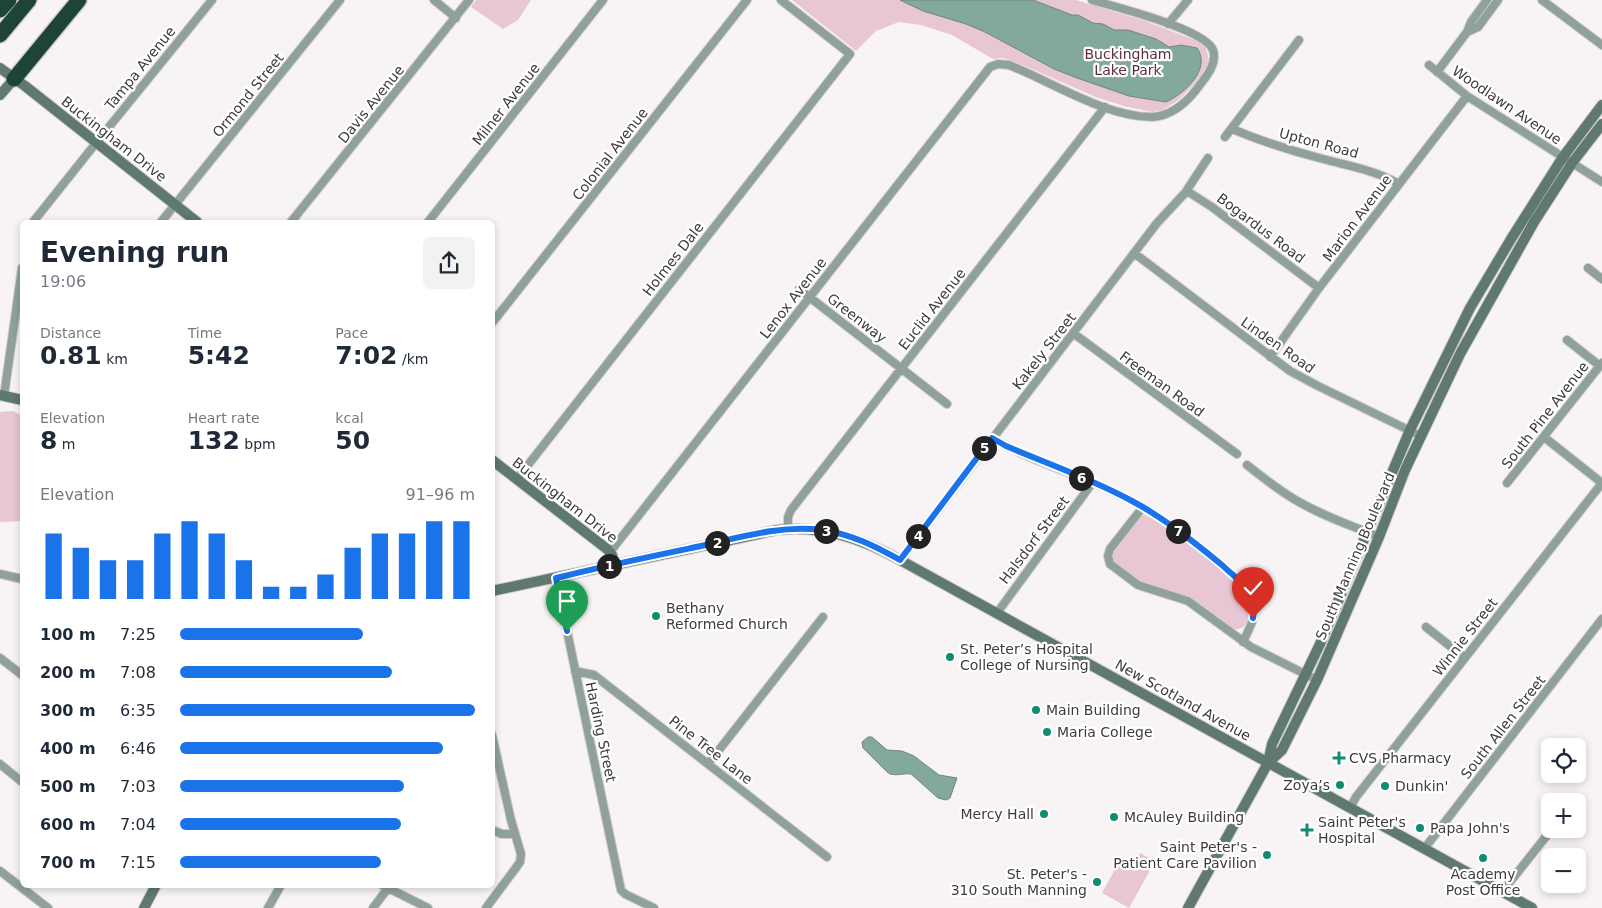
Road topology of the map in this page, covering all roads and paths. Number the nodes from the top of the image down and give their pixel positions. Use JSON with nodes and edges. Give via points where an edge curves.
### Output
{"nodes":[{"id":1,"x":8,"y":0,"type":"edge"},
{"id":2,"x":30,"y":0,"type":"edge"},
{"id":3,"x":79,"y":0,"type":"edge"},
{"id":4,"x":212,"y":0,"type":"edge"},
{"id":5,"x":340,"y":0,"type":"edge"},
{"id":6,"x":434,"y":0,"type":"edge"},
{"id":7,"x":470,"y":0,"type":"edge"},
{"id":8,"x":603,"y":0,"type":"edge"},
{"id":9,"x":747,"y":0,"type":"edge"},
{"id":10,"x":781,"y":0,"type":"edge"},
{"id":11,"x":1092,"y":0,"type":"edge"},
{"id":12,"x":1188,"y":0,"type":"edge"},
{"id":13,"x":1487,"y":0,"type":"edge"},
{"id":14,"x":1498,"y":0,"type":"edge"},
{"id":15,"x":1542,"y":0,"type":"edge"},
{"id":16,"x":0,"y":10,"type":"edge"},
{"id":17,"x":456,"y":18,"type":"junction"},
{"id":18,"x":1168,"y":24,"type":"junction"},
{"id":19,"x":1467,"y":32,"type":"junction"},
{"id":20,"x":0,"y":35,"type":"edge"},
{"id":21,"x":1299,"y":40,"type":"dead end"},
{"id":22,"x":1602,"y":45,"type":"edge"},
{"id":23,"x":1429,"y":65,"type":"dead end"},
{"id":24,"x":0,"y":68,"type":"edge"},
{"id":25,"x":1436,"y":72,"type":"junction"},
{"id":26,"x":19,"y":82,"type":"junction"},
{"id":27,"x":0,"y":95,"type":"edge"},
{"id":28,"x":1467,"y":96,"type":"junction"},
{"id":29,"x":1602,"y":105,"type":"edge"},
{"id":30,"x":1105,"y":107,"type":"junction"},
{"id":31,"x":1602,"y":124,"type":"edge"},
{"id":32,"x":1232,"y":129,"type":"junction"},
{"id":33,"x":1225,"y":137,"type":"dead end"},
{"id":34,"x":96,"y":143,"type":"junction"},
{"id":35,"x":1562,"y":157,"type":"junction"},
{"id":36,"x":1208,"y":158,"type":"dead end"},
{"id":37,"x":1572,"y":163,"type":"junction"},
{"id":38,"x":1602,"y":182,"type":"edge"},
{"id":39,"x":1399,"y":184,"type":"junction"},
{"id":40,"x":1187,"y":190,"type":"junction"},
{"id":41,"x":175,"y":205,"type":"junction"},
{"id":42,"x":36,"y":220,"type":"edge"},
{"id":43,"x":163,"y":220,"type":"edge"},
{"id":44,"x":194,"y":220,"type":"edge"},
{"id":45,"x":293,"y":220,"type":"edge"},
{"id":46,"x":430,"y":220,"type":"edge"},
{"id":47,"x":1511,"y":239,"type":"junction"},
{"id":48,"x":1521,"y":245,"type":"junction"},
{"id":49,"x":1134,"y":254,"type":"junction"},
{"id":50,"x":1588,"y":268,"type":"dead end"},
{"id":51,"x":1602,"y":279,"type":"edge"},
{"id":52,"x":20,"y":281,"type":"edge"},
{"id":53,"x":1320,"y":288,"type":"junction"},
{"id":54,"x":799,"y":289,"type":"dead end"},
{"id":55,"x":809,"y":297,"type":"junction"},
{"id":56,"x":1470,"y":308,"type":"junction"},
{"id":57,"x":1482,"y":314,"type":"junction"},
{"id":58,"x":495,"y":320,"type":"edge"},
{"id":59,"x":1074,"y":333,"type":"junction"},
{"id":60,"x":1567,"y":340,"type":"dead end"},
{"id":61,"x":1450,"y":349,"type":"junction"},
{"id":62,"x":1460,"y":354,"type":"junction"},
{"id":63,"x":1270,"y":357,"type":"junction"},
{"id":64,"x":1601,"y":365,"type":"edge"},
{"id":65,"x":902,"y":368,"type":"junction"},
{"id":66,"x":2,"y":395,"type":"edge"},
{"id":67,"x":20,"y":400,"type":"edge"},
{"id":68,"x":947,"y":404,"type":"dead end"},
{"id":69,"x":1410,"y":430,"type":"junction"},
{"id":70,"x":1421,"y":436,"type":"junction"},
{"id":71,"x":1544,"y":437,"type":"junction"},
{"id":72,"x":992,"y":438,"type":"junction"},
{"id":73,"x":1237,"y":454,"type":"dead end"},
{"id":74,"x":495,"y":462,"type":"edge"},
{"id":75,"x":1247,"y":465,"type":"dead end"},
{"id":76,"x":517,"y":479,"type":"junction"},
{"id":77,"x":1092,"y":482,"type":"junction"},
{"id":78,"x":1507,"y":482,"type":"dead end"},
{"id":79,"x":1602,"y":483,"type":"edge"},
{"id":80,"x":1143,"y":507,"type":"junction"},
{"id":81,"x":788,"y":529,"type":"junction"},
{"id":82,"x":1368,"y":532,"type":"junction"},
{"id":83,"x":1379,"y":537,"type":"junction"},
{"id":84,"x":610,"y":552,"type":"junction"},
{"id":85,"x":900,"y":560,"type":"junction"},
{"id":86,"x":615,"y":564,"type":"junction"},
{"id":87,"x":0,"y":574,"type":"edge"},
{"id":88,"x":556,"y":578,"type":"junction"},
{"id":89,"x":20,"y":579,"type":"edge"},
{"id":90,"x":495,"y":590,"type":"edge"},
{"id":91,"x":997,"y":613,"type":"junction"},
{"id":92,"x":823,"y":617,"type":"dead end"},
{"id":93,"x":1602,"y":619,"type":"edge"},
{"id":94,"x":1426,"y":627,"type":"dead end"},
{"id":95,"x":1243,"y":642,"type":"junction"},
{"id":96,"x":0,"y":658,"type":"edge"},
{"id":97,"x":1465,"y":658,"type":"junction"},
{"id":98,"x":575,"y":671,"type":"junction"},
{"id":99,"x":20,"y":673,"type":"edge"},
{"id":100,"x":1306,"y":675,"type":"junction"},
{"id":101,"x":1316,"y":680,"type":"junction"},
{"id":102,"x":495,"y":748,"type":"edge"},
{"id":103,"x":1268,"y":763,"type":"junction"},
{"id":104,"x":0,"y":764,"type":"edge"},
{"id":105,"x":708,"y":764,"type":"junction"},
{"id":106,"x":20,"y":780,"type":"edge"},
{"id":107,"x":1350,"y":808,"type":"junction"},
{"id":108,"x":495,"y":831,"type":"edge"},
{"id":109,"x":515,"y":834,"type":"junction"},
{"id":110,"x":1545,"y":838,"type":"edge"},
{"id":111,"x":1424,"y":849,"type":"junction"},
{"id":112,"x":827,"y":857,"type":"dead end"},
{"id":113,"x":0,"y":871,"type":"edge"},
{"id":114,"x":20,"y":886,"type":"edge"},
{"id":115,"x":22,"y":888,"type":"edge"},
{"id":116,"x":154,"y":888,"type":"edge"},
{"id":117,"x":279,"y":888,"type":"edge"},
{"id":118,"x":384,"y":888,"type":"edge"},
{"id":119,"x":387,"y":888,"type":"edge"},
{"id":120,"x":1502,"y":892,"type":"junction"},
{"id":121,"x":48,"y":908,"type":"edge"},
{"id":122,"x":144,"y":908,"type":"edge"},
{"id":123,"x":268,"y":908,"type":"edge"},
{"id":124,"x":374,"y":908,"type":"edge"},
{"id":125,"x":428,"y":908,"type":"edge"},
{"id":126,"x":486,"y":908,"type":"edge"},
{"id":127,"x":654,"y":908,"type":"edge"},
{"id":128,"x":1188,"y":908,"type":"edge"},
{"id":129,"x":1532,"y":908,"type":"edge"}],
"edges":[{"from":1,"to":16,"type":"highway"},
{"from":2,"to":20,"type":"highway"},
{"from":3,"to":26,"type":"highway"},
{"from":4,"to":34,"type":"street","name":"Tampa Avenue"},
{"from":5,"to":41,"type":"street","name":"Ormond Street"},
{"from":6,"to":17,"type":"street"},
{"from":7,"to":17,"type":"street","name":"Davis Avenue"},
{"from":8,"to":46,"type":"street","name":"Milner Avenue"},
{"from":9,"to":58,"type":"street","name":"Colonial Avenue"},
{"from":10,"to":76,"type":"street","name":"Holmes Dale","via":[[850,54]]},
{"from":11,"to":18,"type":"street"},
{"from":12,"to":18,"type":"street"},
{"from":13,"to":19,"type":"street","via":[[1470,22]]},
{"from":14,"to":19,"type":"street","via":[[1478,27]]},
{"from":15,"to":22,"type":"street"},
{"from":17,"to":45,"type":"street","name":"Davis Avenue"},
{"from":18,"to":30,"type":"street","via":[[1200,36],[1213,50],[1210,70],[1194,92],[1171,112],[1157,116],[1128,114]]},
{"from":19,"to":25,"type":"street"},
{"from":21,"to":32,"type":"street"},
{"from":23,"to":25,"type":"street","name":"Woodlawn Avenue"},
{"from":24,"to":26,"type":"street","name":"Buckingham Drive"},
{"from":25,"to":28,"type":"street","name":"Woodlawn Avenue"},
{"from":26,"to":27,"type":"street"},
{"from":26,"to":34,"type":"street","name":"Buckingham Drive"},
{"from":28,"to":35,"type":"street","name":"Woodlawn Avenue"},
{"from":28,"to":39,"type":"street","name":"Marion Avenue"},
{"from":29,"to":35,"type":"street","name":"South Manning Boulevard"},
{"from":30,"to":55,"type":"street","name":"Lenox Avenue","via":[[1018,68],[1005,64],[993,66]]},
{"from":30,"to":65,"type":"street","name":"Euclid Avenue"},
{"from":31,"to":37,"type":"street","name":"South Manning Boulevard"},
{"from":32,"to":33,"type":"street"},
{"from":32,"to":39,"type":"street","name":"Upton Road","via":[[1317,157],[1373,171]]},
{"from":34,"to":41,"type":"street","name":"Buckingham Drive"},
{"from":34,"to":42,"type":"street","name":"Tampa Avenue"},
{"from":35,"to":37,"type":"street","name":"Woodlawn Avenue"},
{"from":35,"to":47,"type":"street","name":"South Manning Boulevard"},
{"from":36,"to":40,"type":"street","name":"Kakely Street"},
{"from":37,"to":38,"type":"street","name":"Woodlawn Avenue"},
{"from":37,"to":48,"type":"street","name":"South Manning Boulevard"},
{"from":39,"to":53,"type":"street","name":"Marion Avenue"},
{"from":40,"to":49,"type":"street","name":"Kakely Street"},
{"from":40,"to":53,"type":"street","name":"Bogardus Road"},
{"from":41,"to":43,"type":"street","name":"Ormond Street"},
{"from":41,"to":44,"type":"street","name":"Buckingham Drive"},
{"from":47,"to":48,"type":"street"},
{"from":47,"to":56,"type":"street","name":"South Manning Boulevard"},
{"from":48,"to":57,"type":"street","name":"South Manning Boulevard"},
{"from":49,"to":59,"type":"street","name":"Kakely Street"},
{"from":49,"to":63,"type":"street","name":"Linden Road"},
{"from":50,"to":51,"type":"street"},
{"from":52,"to":66,"type":"street"},
{"from":53,"to":63,"type":"street","name":"Marion Avenue"},
{"from":54,"to":55,"type":"street","name":"Greenway"},
{"from":55,"to":65,"type":"street","name":"Greenway"},
{"from":55,"to":84,"type":"street","name":"Lenox Avenue"},
{"from":56,"to":57,"type":"street"},
{"from":56,"to":61,"type":"street","name":"South Manning Boulevard"},
{"from":57,"to":62,"type":"street","name":"South Manning Boulevard"},
{"from":59,"to":72,"type":"street","name":"Kakely Street"},
{"from":59,"to":73,"type":"street","name":"Freeman Road"},
{"from":60,"to":64,"type":"street"},
{"from":61,"to":62,"type":"street"},
{"from":61,"to":69,"type":"street","name":"South Manning Boulevard"},
{"from":62,"to":70,"type":"street","name":"South Manning Boulevard"},
{"from":63,"to":69,"type":"street","name":"Linden Road","via":[[1308,382]]},
{"from":64,"to":71,"type":"street","name":"South Pine Avenue"},
{"from":65,"to":68,"type":"street","name":"Greenway"},
{"from":65,"to":81,"type":"street","name":"Euclid Avenue","via":[[791,510]]},
{"from":66,"to":67,"type":"street"},
{"from":69,"to":70,"type":"street","name":"Linden Road"},
{"from":69,"to":82,"type":"street","name":"South Manning Boulevard"},
{"from":70,"to":83,"type":"street","name":"South Manning Boulevard"},
{"from":71,"to":78,"type":"street","name":"South Pine Avenue"},
{"from":71,"to":79,"type":"street"},
{"from":72,"to":77,"type":"street"},
{"from":72,"to":85,"type":"street","name":"Kakely Street"},
{"from":74,"to":76,"type":"street","name":"Buckingham Drive"},
{"from":75,"to":82,"type":"street","via":[[1295,500]]},
{"from":76,"to":84,"type":"street","name":"Buckingham Drive"},
{"from":77,"to":80,"type":"street"},
{"from":77,"to":91,"type":"street","name":"Halsdorf Street"},
{"from":79,"to":97,"type":"street","name":"Winnie Street"},
{"from":80,"to":95,"type":"street","via":[[1199,546],[1248,590],[1254,613]]},
{"from":80,"to":95,"type":"street","via":[[1110,550],[1110,564],[1138,586],[1192,603]]},
{"from":81,"to":85,"type":"street","name":"New Scotland Avenue","via":[[812,529],[845,535]]},
{"from":81,"to":86,"type":"street","name":"New Scotland Avenue"},
{"from":82,"to":83,"type":"street"},
{"from":82,"to":100,"type":"street","name":"South Manning Boulevard"},
{"from":83,"to":101,"type":"street","name":"South Manning Boulevard"},
{"from":84,"to":86,"type":"street","name":"Buckingham Drive"},
{"from":85,"to":91,"type":"street","name":"New Scotland Avenue"},
{"from":86,"to":88,"type":"street","name":"New Scotland Avenue"},
{"from":87,"to":89,"type":"street"},
{"from":88,"to":90,"type":"street","name":"New Scotland Avenue"},
{"from":88,"to":98,"type":"street","name":"Harding Street"},
{"from":91,"to":103,"type":"street","name":"New Scotland Avenue"},
{"from":92,"to":105,"type":"street"},
{"from":93,"to":111,"type":"street","name":"South Allen Street"},
{"from":94,"to":97,"type":"street"},
{"from":95,"to":100,"type":"street"},
{"from":96,"to":99,"type":"street"},
{"from":97,"to":107,"type":"street","name":"Winnie Street"},
{"from":98,"to":105,"type":"street","name":"Pine Tree Lane","via":[[594,675]]},
{"from":98,"to":127,"type":"street","name":"Harding Street","via":[[622,892]]},
{"from":100,"to":101,"type":"street"},
{"from":100,"to":103,"type":"street","name":"South Manning Boulevard","via":[[1272,744]]},
{"from":101,"to":103,"type":"street","name":"South Manning Boulevard","via":[[1282,750]]},
{"from":102,"to":109,"type":"street"},
{"from":103,"to":107,"type":"street","name":"New Scotland Avenue"},
{"from":103,"to":128,"type":"street","name":"South Manning Boulevard"},
{"from":104,"to":106,"type":"street"},
{"from":105,"to":112,"type":"street","name":"Pine Tree Lane"},
{"from":107,"to":111,"type":"street","name":"New Scotland Avenue"},
{"from":108,"to":109,"type":"street"},
{"from":109,"to":126,"type":"street","via":[[521,859]]},
{"from":110,"to":120,"type":"street"},
{"from":111,"to":120,"type":"street","name":"New Scotland Avenue"},
{"from":113,"to":114,"type":"street"},
{"from":115,"to":121,"type":"street"},
{"from":116,"to":122,"type":"street"},
{"from":117,"to":123,"type":"street"},
{"from":118,"to":124,"type":"street"},
{"from":119,"to":125,"type":"street"},
{"from":120,"to":129,"type":"street","name":"New Scotland Avenue"}]}
